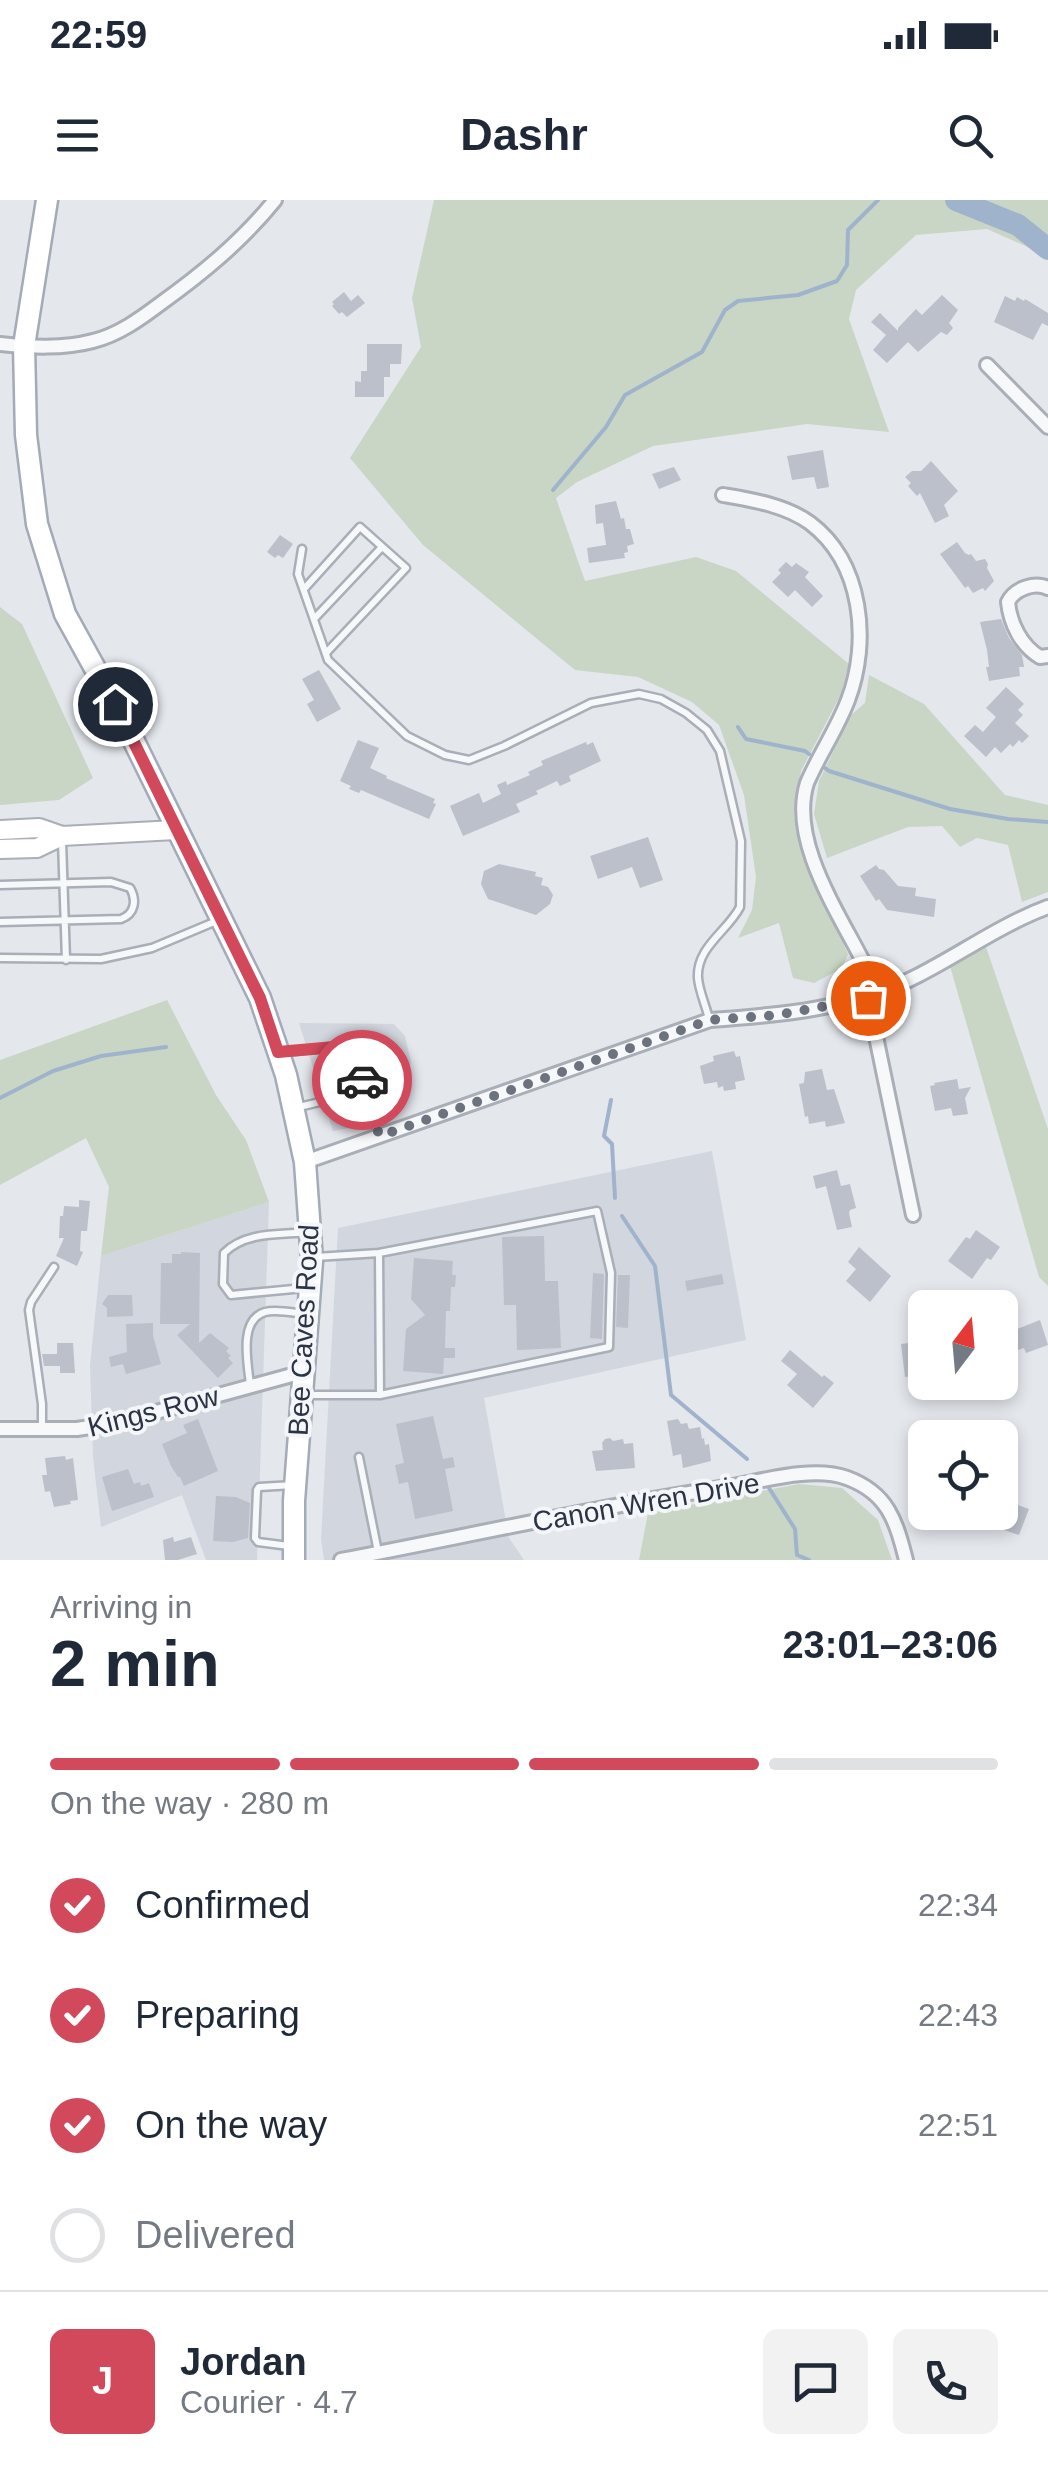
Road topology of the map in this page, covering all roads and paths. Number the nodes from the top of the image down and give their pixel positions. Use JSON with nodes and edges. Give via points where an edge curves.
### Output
{"nodes":[{"id":1,"x":47,"y":200,"type":"edge"},
{"id":2,"x":275,"y":200,"type":"edge"},
{"id":3,"x":0,"y":344,"type":"edge"},
{"id":4,"x":24,"y":346,"type":"junction"},
{"id":5,"x":987,"y":365,"type":"dead end"},
{"id":6,"x":1048,"y":427,"type":"edge"},
{"id":7,"x":722,"y":495,"type":"dead end"},
{"id":8,"x":382,"y":547,"type":"junction"},
{"id":9,"x":302,"y":549,"type":"dead end"},
{"id":10,"x":1048,"y":588,"type":"edge"},
{"id":11,"x":304,"y":589,"type":"junction"},
{"id":12,"x":314,"y":619,"type":"junction"},
{"id":13,"x":326,"y":653,"type":"junction"},
{"id":14,"x":1048,"y":656,"type":"edge"},
{"id":15,"x":0,"y":830,"type":"edge"},
{"id":16,"x":176,"y":830,"type":"junction"},
{"id":17,"x":62,"y":836,"type":"junction"},
{"id":18,"x":0,"y":850,"type":"edge"},
{"id":19,"x":64,"y":884,"type":"junction"},
{"id":20,"x":0,"y":885,"type":"edge"},
{"id":21,"x":1048,"y":907,"type":"edge"},
{"id":22,"x":64,"y":920,"type":"junction"},
{"id":23,"x":220,"y":920,"type":"junction"},
{"id":24,"x":0,"y":922,"type":"edge"},
{"id":25,"x":0,"y":958,"type":"edge"},
{"id":26,"x":66,"y":960,"type":"junction"},
{"id":27,"x":873,"y":995,"type":"junction"},
{"id":28,"x":710,"y":1020,"type":"junction"},
{"id":29,"x":278,"y":1052,"type":"junction"},
{"id":30,"x":365,"y":1091,"type":"junction"},
{"id":31,"x":293,"y":1108,"type":"junction"},
{"id":32,"x":380,"y":1136,"type":"junction"},
{"id":33,"x":305,"y":1162,"type":"junction"},
{"id":34,"x":914,"y":1215,"type":"dead end"},
{"id":35,"x":310,"y":1232,"type":"junction"},
{"id":36,"x":380,"y":1253,"type":"junction"},
{"id":37,"x":312,"y":1257,"type":"junction"},
{"id":38,"x":54,"y":1267,"type":"dead end"},
{"id":39,"x":310,"y":1287,"type":"junction"},
{"id":40,"x":308,"y":1314,"type":"junction"},
{"id":41,"x":303,"y":1372,"type":"junction"},
{"id":42,"x":250,"y":1386,"type":"junction"},
{"id":43,"x":301,"y":1395,"type":"junction"},
{"id":44,"x":380,"y":1395,"type":"junction"},
{"id":45,"x":0,"y":1429,"type":"edge"},
{"id":46,"x":42,"y":1429,"type":"junction"},
{"id":47,"x":359,"y":1456,"type":"dead end"},
{"id":48,"x":295,"y":1485,"type":"junction"},
{"id":49,"x":294,"y":1553,"type":"edge"},
{"id":50,"x":378,"y":1553,"type":"junction"},
{"id":51,"x":341,"y":1560,"type":"edge"},
{"id":52,"x":906,"y":1560,"type":"edge"}],
"edges":[{"from":1,"to":4,"type":"main road","name":"Bee Caves Road"},
{"from":2,"to":4,"type":"street","via":[[244,237],[133,324],[96,341]]},
{"from":3,"to":4,"type":"street"},
{"from":4,"to":16,"type":"main road","name":"Bee Caves Road","via":[[37,524],[65,614]]},
{"from":5,"to":6,"type":"street"},
{"from":7,"to":27,"type":"street","via":[[767,503],[808,521],[832,544],[854,594],[860,632],[855,675],[807,783],[804,807],[817,871]]},
{"from":8,"to":11,"type":"lane","via":[[360,527]]},
{"from":8,"to":12,"type":"lane"},
{"from":8,"to":13,"type":"lane","via":[[406,568]]},
{"from":9,"to":11,"type":"lane","via":[[298,574]]},
{"from":10,"to":14,"type":"street","via":[[1028,587],[1008,602],[1030,651]]},
{"from":11,"to":12,"type":"lane"},
{"from":12,"to":13,"type":"lane"},
{"from":13,"to":28,"type":"lane","via":[[407,736],[444,755],[469,760],[590,703],[639,694],[662,699],[706,730],[720,750],[741,841],[740,907],[699,968]]},
{"from":15,"to":17,"type":"street","via":[[39,828]]},
{"from":16,"to":17,"type":"street"},
{"from":16,"to":23,"type":"main road","name":"Bee Caves Road"},
{"from":17,"to":18,"type":"street","via":[[37,848]]},
{"from":17,"to":19,"type":"lane"},
{"from":19,"to":20,"type":"lane"},
{"from":19,"to":22,"type":"lane"},
{"from":19,"to":22,"type":"lane","via":[[119,883],[135,900],[122,919]]},
{"from":21,"to":27,"type":"street"},
{"from":22,"to":24,"type":"lane"},
{"from":22,"to":26,"type":"lane"},
{"from":23,"to":26,"type":"lane","via":[[152,948]]},
{"from":23,"to":29,"type":"main road","name":"Bee Caves Road","via":[[260,998]]},
{"from":25,"to":26,"type":"lane"},
{"from":27,"to":28,"type":"street","via":[[778,1015]]},
{"from":27,"to":34,"type":"street"},
{"from":28,"to":32,"type":"street"},
{"from":29,"to":30,"type":"lane","via":[[357,1045]]},
{"from":29,"to":31,"type":"main road","name":"Bee Caves Road"},
{"from":30,"to":31,"type":"lane"},
{"from":30,"to":32,"type":"lane"},
{"from":31,"to":33,"type":"main road","name":"Bee Caves Road"},
{"from":32,"to":33,"type":"street"},
{"from":33,"to":35,"type":"main road","name":"Bee Caves Road"},
{"from":35,"to":37,"type":"main road","name":"Bee Caves Road"},
{"from":35,"to":39,"type":"lane","via":[[247,1238],[224,1253],[224,1284],[231,1295]]},
{"from":36,"to":37,"type":"lane"},
{"from":36,"to":44,"type":"lane"},
{"from":36,"to":44,"type":"lane","via":[[597,1211],[610,1274],[609,1347]]},
{"from":37,"to":39,"type":"main road","name":"Bee Caves Road"},
{"from":38,"to":46,"type":"lane","via":[[29,1310]]},
{"from":39,"to":40,"type":"main road","name":"Bee Caves Road"},
{"from":40,"to":41,"type":"main road","name":"Bee Caves Road"},
{"from":40,"to":42,"type":"lane","via":[[269,1311],[253,1320]]},
{"from":41,"to":42,"type":"street","name":"Kings Row"},
{"from":41,"to":43,"type":"main road","name":"Bee Caves Road"},
{"from":42,"to":46,"type":"street","name":"Kings Row","via":[[116,1423]]},
{"from":43,"to":44,"type":"lane"},
{"from":43,"to":48,"type":"main road","name":"Bee Caves Road"},
{"from":45,"to":46,"type":"street","name":"Kings Row"},
{"from":47,"to":50,"type":"lane"},
{"from":48,"to":49,"type":"main road","name":"Bee Caves Road"},
{"from":48,"to":49,"type":"lane","via":[[257,1490],[255,1538]]},
{"from":50,"to":51,"type":"street","name":"Canon Wren Drive"},
{"from":50,"to":52,"type":"street","name":"Canon Wren Drive","via":[[812,1473],[848,1478],[877,1496],[896,1524]]}]}
